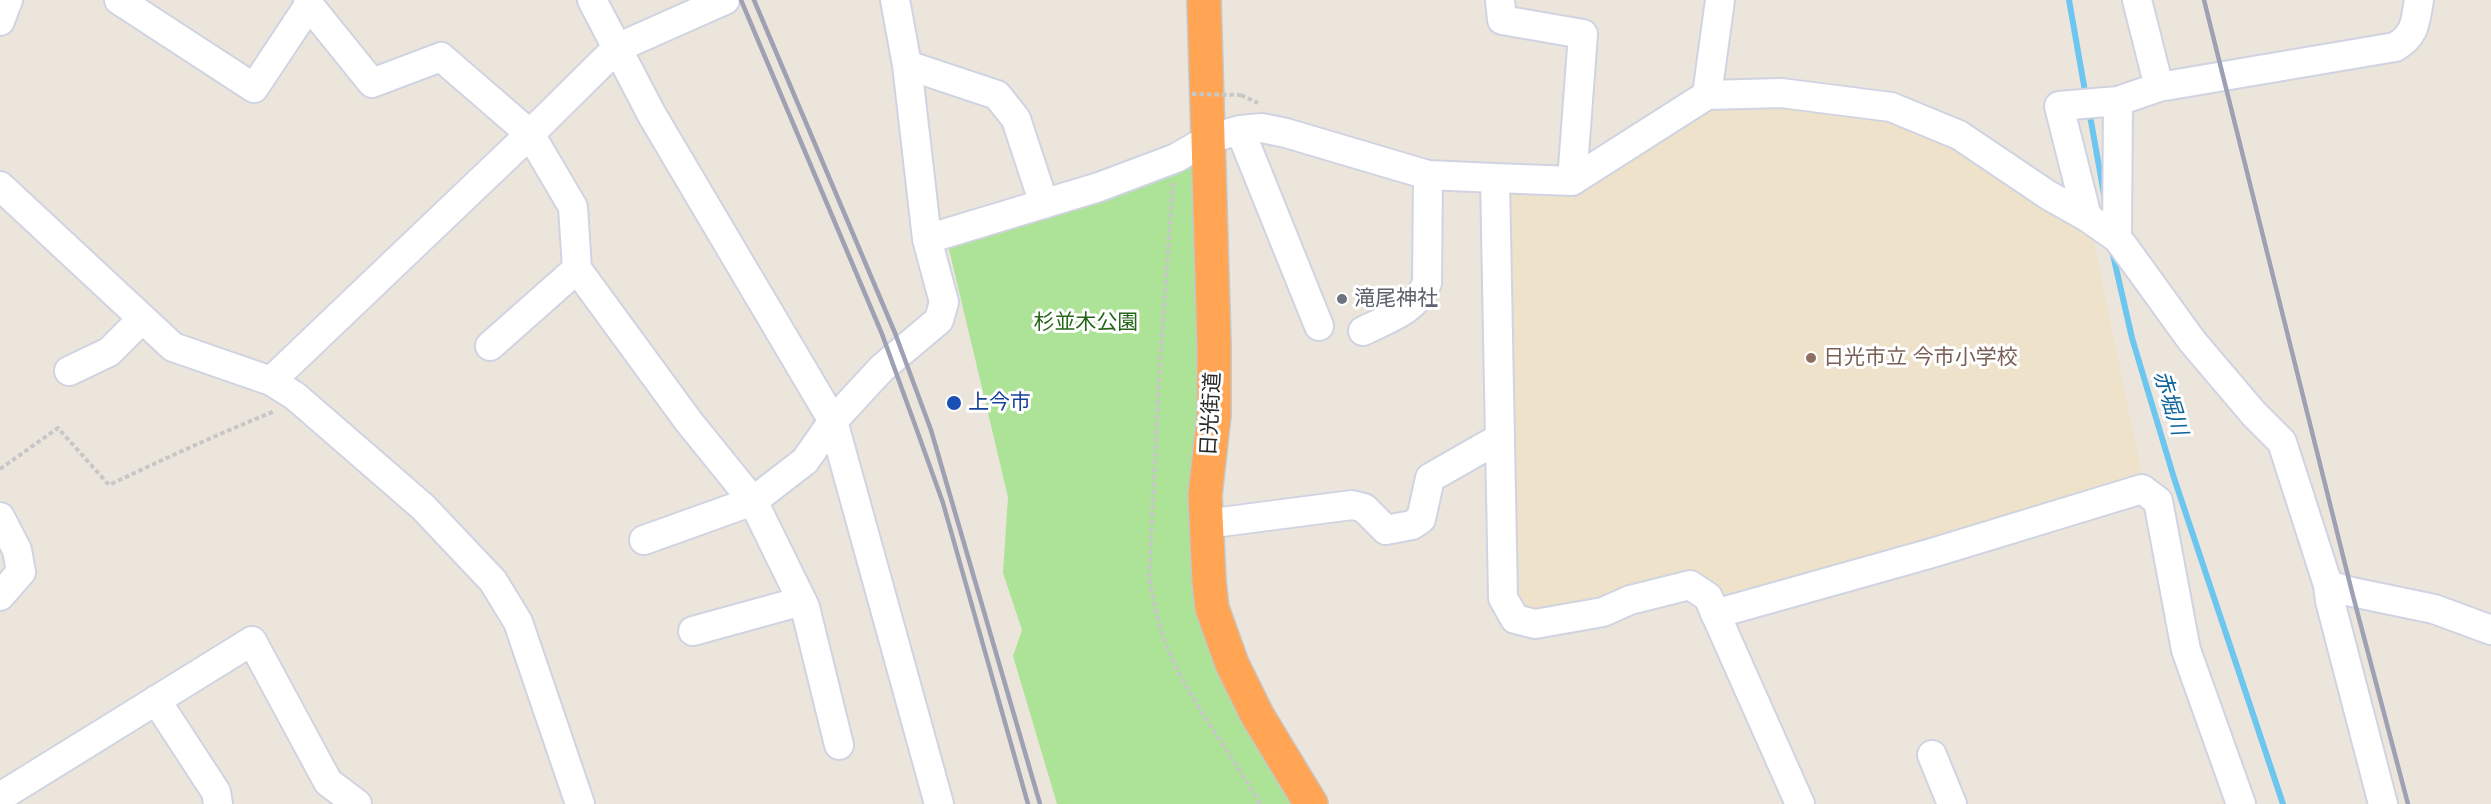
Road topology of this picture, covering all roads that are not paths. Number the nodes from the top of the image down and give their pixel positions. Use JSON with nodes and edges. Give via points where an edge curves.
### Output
{"nodes":[{"id":1,"x":8,"y":0,"type":"edge"},
{"id":2,"x":119,"y":0,"type":"edge"},
{"id":3,"x":592,"y":0,"type":"edge"},
{"id":4,"x":725,"y":0,"type":"edge"},
{"id":5,"x":895,"y":0,"type":"edge"},
{"id":6,"x":1204,"y":0,"type":"edge"},
{"id":7,"x":1500,"y":0,"type":"edge"},
{"id":8,"x":1720,"y":0,"type":"edge"},
{"id":9,"x":2137,"y":0,"type":"edge"},
{"id":10,"x":2419,"y":0,"type":"edge"},
{"id":11,"x":308,"y":3,"type":"edge"},
{"id":12,"x":0,"y":21,"type":"edge"},
{"id":13,"x":617,"y":48,"type":"junction"},
{"id":14,"x":907,"y":66,"type":"junction"},
{"id":15,"x":2159,"y":87,"type":"junction"},
{"id":16,"x":1707,"y":94,"type":"junction"},
{"id":17,"x":2110,"y":102,"type":"junction"},
{"id":18,"x":1240,"y":130,"type":"junction"},
{"id":19,"x":530,"y":134,"type":"junction"},
{"id":20,"x":1209,"y":139,"type":"junction"},
{"id":21,"x":1428,"y":175,"type":"junction"},
{"id":22,"x":1496,"y":178,"type":"junction"},
{"id":23,"x":1572,"y":181,"type":"junction"},
{"id":24,"x":0,"y":186,"type":"edge"},
{"id":25,"x":1044,"y":204,"type":"junction"},
{"id":26,"x":2087,"y":218,"type":"junction"},
{"id":27,"x":2116,"y":238,"type":"junction"},
{"id":28,"x":927,"y":239,"type":"junction"},
{"id":29,"x":577,"y":268,"type":"junction"},
{"id":30,"x":142,"y":320,"type":"junction"},
{"id":31,"x":1319,"y":326,"type":"dead end"},
{"id":32,"x":1363,"y":331,"type":"dead end"},
{"id":33,"x":490,"y":346,"type":"dead end"},
{"id":34,"x":69,"y":371,"type":"dead end"},
{"id":35,"x":271,"y":381,"type":"junction"},
{"id":36,"x":833,"y":421,"type":"junction"},
{"id":37,"x":1500,"y":438,"type":"junction"},
{"id":38,"x":753,"y":501,"type":"junction"},
{"id":39,"x":0,"y":517,"type":"edge"},
{"id":40,"x":1206,"y":524,"type":"junction"},
{"id":41,"x":644,"y":540,"type":"dead end"},
{"id":42,"x":2328,"y":585,"type":"junction"},
{"id":43,"x":0,"y":596,"type":"edge"},
{"id":44,"x":802,"y":601,"type":"junction"},
{"id":45,"x":1715,"y":614,"type":"junction"},
{"id":46,"x":2491,"y":630,"type":"edge"},
{"id":47,"x":693,"y":631,"type":"dead end"},
{"id":48,"x":156,"y":700,"type":"junction"},
{"id":49,"x":838,"y":745,"type":"dead end"},
{"id":50,"x":1932,"y":755,"type":"dead end"},
{"id":51,"x":15,"y":796,"type":"edge"},
{"id":52,"x":218,"y":804,"type":"edge"},
{"id":53,"x":357,"y":804,"type":"edge"},
{"id":54,"x":580,"y":804,"type":"edge"},
{"id":55,"x":939,"y":804,"type":"edge"},
{"id":56,"x":1311,"y":804,"type":"edge"},
{"id":57,"x":1800,"y":804,"type":"edge"},
{"id":58,"x":1952,"y":804,"type":"edge"},
{"id":59,"x":2241,"y":804,"type":"edge"},
{"id":60,"x":2383,"y":804,"type":"edge"}],
"edges":[{"from":1,"to":12,"type":"street"},
{"from":2,"to":11,"type":"street","via":[[254,88]]},
{"from":3,"to":13,"type":"street"},
{"from":4,"to":13,"type":"street"},
{"from":5,"to":14,"type":"street"},
{"from":6,"to":20,"type":"highway","name":"日光街道"},
{"from":7,"to":23,"type":"street","via":[[1502,20],[1583,34]]},
{"from":8,"to":16,"type":"street"},
{"from":9,"to":15,"type":"street"},
{"from":10,"to":15,"type":"street","via":[[2414,30],[2408,40],[2395,47]]},
{"from":11,"to":19,"type":"street","via":[[372,83],[441,57]]},
{"from":13,"to":19,"type":"street"},
{"from":13,"to":36,"type":"street","via":[[652,115]]},
{"from":14,"to":25,"type":"street","via":[[997,95],[1016,119]]},
{"from":14,"to":28,"type":"street"},
{"from":15,"to":17,"type":"street"},
{"from":16,"to":23,"type":"street"},
{"from":16,"to":26,"type":"street","via":[[1781,93],[1891,107],[1959,135]]},
{"from":17,"to":26,"type":"street","via":[[2059,106]]},
{"from":17,"to":27,"type":"street"},
{"from":18,"to":20,"type":"street"},
{"from":18,"to":21,"type":"street","via":[[1262,128],[1286,133]]},
{"from":18,"to":31,"type":"street"},
{"from":19,"to":29,"type":"street","via":[[573,207]]},
{"from":19,"to":35,"type":"street"},
{"from":20,"to":25,"type":"street","via":[[1176,158]]},
{"from":20,"to":40,"type":"highway","name":"日光街道","via":[[1214,403]]},
{"from":21,"to":22,"type":"street"},
{"from":21,"to":32,"type":"street","via":[[1427,284],[1420,298],[1406,309]]},
{"from":22,"to":23,"type":"street"},
{"from":22,"to":37,"type":"street"},
{"from":24,"to":30,"type":"street"},
{"from":25,"to":28,"type":"street"},
{"from":26,"to":27,"type":"street"},
{"from":27,"to":42,"type":"street","via":[[2192,341],[2282,442]]},
{"from":28,"to":36,"type":"street","via":[[944,302],[939,321],[882,368]]},
{"from":29,"to":33,"type":"street"},
{"from":29,"to":38,"type":"street","via":[[689,422]]},
{"from":30,"to":34,"type":"street","via":[[109,352]]},
{"from":30,"to":35,"type":"street","via":[[172,347]]},
{"from":35,"to":54,"type":"street","via":[[295,396],[423,507],[493,581],[518,622]]},
{"from":36,"to":38,"type":"street","via":[[805,461]]},
{"from":36,"to":55,"type":"street"},
{"from":37,"to":40,"type":"street","via":[[1430,478],[1421,519],[1412,525],[1386,530],[1364,508],[1352,505]]},
{"from":37,"to":45,"type":"street","via":[[1503,598],[1515,619],[1534,624],[1603,612],[1630,600],[1690,585],[1708,597]]},
{"from":38,"to":41,"type":"street"},
{"from":38,"to":44,"type":"street"},
{"from":39,"to":43,"type":"street","via":[[17,550],[21,572]]},
{"from":40,"to":56,"type":"highway","name":"日光街道","via":[[1212,608],[1232,664],[1257,715]]},
{"from":42,"to":46,"type":"street","via":[[2434,609]]},
{"from":42,"to":60,"type":"street"},
{"from":44,"to":47,"type":"street"},
{"from":44,"to":49,"type":"street"},
{"from":45,"to":57,"type":"street"},
{"from":45,"to":59,"type":"street","via":[[2142,489],[2158,501],[2186,650]]},
{"from":48,"to":51,"type":"street"},
{"from":48,"to":52,"type":"street","via":[[216,792]]},
{"from":48,"to":53,"type":"street","via":[[252,641],[328,782]]},
{"from":50,"to":58,"type":"street"}]}
